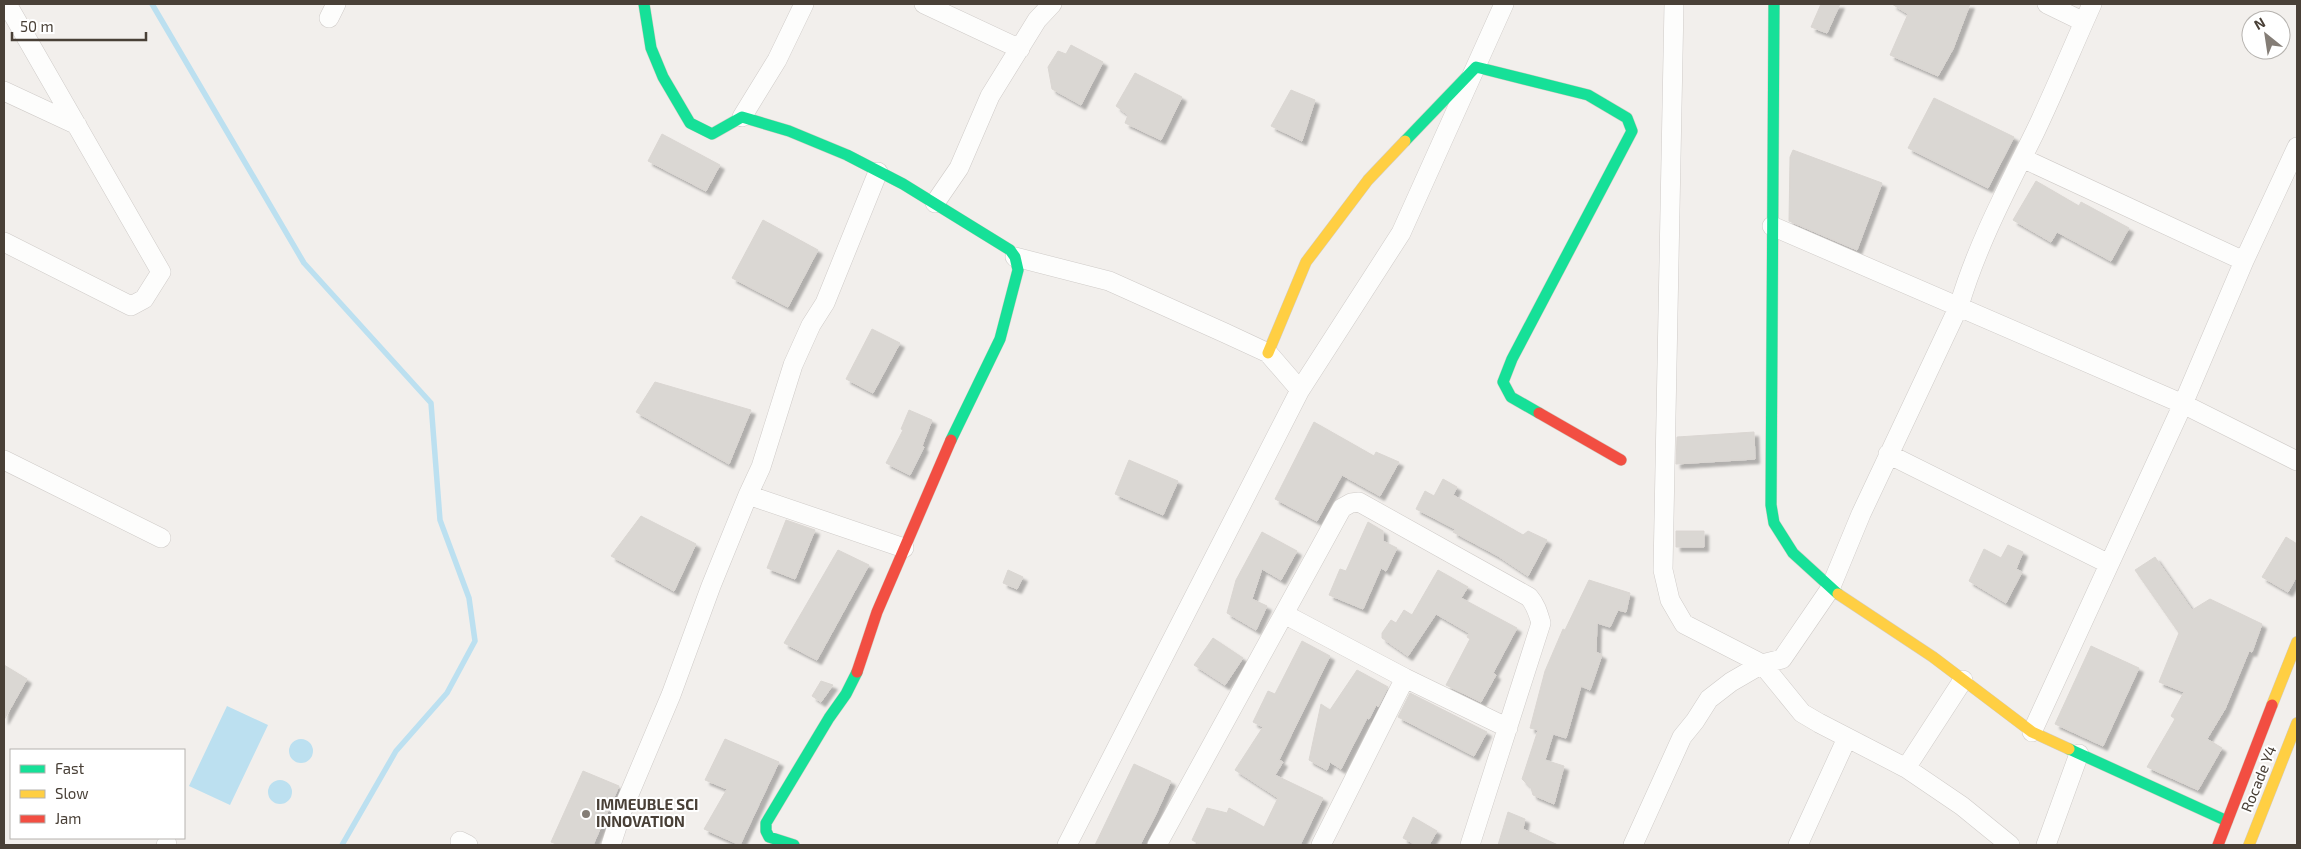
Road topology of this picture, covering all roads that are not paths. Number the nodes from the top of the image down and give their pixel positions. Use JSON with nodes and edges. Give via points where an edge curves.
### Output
{"nodes":[{"id":1,"x":7,"y":4,"type":"edge"},
{"id":2,"x":644,"y":4,"type":"edge"},
{"id":3,"x":804,"y":4,"type":"edge"},
{"id":4,"x":924,"y":4,"type":"edge"},
{"id":5,"x":1052,"y":4,"type":"edge"},
{"id":6,"x":1504,"y":4,"type":"edge"},
{"id":7,"x":1674,"y":4,"type":"edge"},
{"id":8,"x":1774,"y":4,"type":"edge"},
{"id":9,"x":2047,"y":4,"type":"edge"},
{"id":10,"x":2092,"y":4,"type":"edge"},
{"id":11,"x":2084,"y":22,"type":"junction"},
{"id":12,"x":1020,"y":49,"type":"junction"},
{"id":13,"x":1476,"y":67,"type":"junction"},
{"id":14,"x":4,"y":91,"type":"edge"},
{"id":15,"x":742,"y":117,"type":"junction"},
{"id":16,"x":77,"y":125,"type":"junction"},
{"id":17,"x":2297,"y":147,"type":"edge"},
{"id":18,"x":2022,"y":158,"type":"junction"},
{"id":19,"x":878,"y":172,"type":"junction"},
{"id":20,"x":935,"y":203,"type":"junction"},
{"id":21,"x":1772,"y":226,"type":"junction"},
{"id":22,"x":4,"y":242,"type":"edge"},
{"id":23,"x":1016,"y":258,"type":"junction"},
{"id":24,"x":2244,"y":261,"type":"junction"},
{"id":25,"x":1959,"y":306,"type":"junction"},
{"id":26,"x":1268,"y":353,"type":"junction"},
{"id":27,"x":1300,"y":390,"type":"junction"},
{"id":28,"x":2183,"y":404,"type":"junction"},
{"id":29,"x":1888,"y":454,"type":"junction"},
{"id":30,"x":4,"y":460,"type":"edge"},
{"id":31,"x":1621,"y":460,"type":"dead end"},
{"id":32,"x":2297,"y":461,"type":"edge"},
{"id":33,"x":748,"y":495,"type":"junction"},
{"id":34,"x":161,"y":538,"type":"dead end"},
{"id":35,"x":904,"y":548,"type":"junction"},
{"id":36,"x":2109,"y":564,"type":"junction"},
{"id":37,"x":1830,"y":589,"type":"junction"},
{"id":38,"x":1284,"y":614,"type":"junction"},
{"id":39,"x":2297,"y":642,"type":"edge"},
{"id":40,"x":1762,"y":664,"type":"junction"},
{"id":41,"x":1405,"y":678,"type":"junction"},
{"id":42,"x":1963,"y":680,"type":"junction"},
{"id":43,"x":2297,"y":724,"type":"edge"},
{"id":44,"x":1508,"y":728,"type":"junction"},
{"id":45,"x":2032,"y":732,"type":"junction"},
{"id":46,"x":1847,"y":738,"type":"junction"},
{"id":47,"x":2079,"y":754,"type":"junction"},
{"id":48,"x":1906,"y":768,"type":"junction"},
{"id":49,"x":2227,"y":821,"type":"junction"},
{"id":50,"x":611,"y":845,"type":"edge"},
{"id":51,"x":794,"y":845,"type":"edge"},
{"id":52,"x":1067,"y":845,"type":"edge"},
{"id":53,"x":1157,"y":845,"type":"edge"},
{"id":54,"x":1321,"y":845,"type":"edge"},
{"id":55,"x":1470,"y":845,"type":"edge"},
{"id":56,"x":1633,"y":845,"type":"edge"},
{"id":57,"x":1798,"y":845,"type":"edge"},
{"id":58,"x":2010,"y":845,"type":"edge"},
{"id":59,"x":2046,"y":845,"type":"edge"},
{"id":60,"x":2218,"y":845,"type":"edge"},
{"id":61,"x":2248,"y":845,"type":"edge"}],
"edges":[{"from":1,"to":16,"type":"street"},
{"from":2,"to":15,"type":"main road","via":[[651,48],[663,77],[690,123],[712,134]]},
{"from":3,"to":15,"type":"street","via":[[777,60]]},
{"from":4,"to":12,"type":"street"},
{"from":5,"to":12,"type":"street","via":[[1037,20]]},
{"from":6,"to":13,"type":"street"},
{"from":7,"to":40,"type":"street","via":[[1663,570],[1670,600],[1684,624]]},
{"from":8,"to":21,"type":"main road"},
{"from":9,"to":11,"type":"street"},
{"from":10,"to":11,"type":"street"},
{"from":11,"to":18,"type":"street"},
{"from":12,"to":20,"type":"street","via":[[990,96],[960,168]]},
{"from":13,"to":26,"type":"main road","via":[[1368,180],[1306,262]]},
{"from":13,"to":27,"type":"street","via":[[1401,233]]},
{"from":13,"to":31,"type":"main road","via":[[1588,95],[1628,118],[1632,131],[1512,359],[1504,382],[1511,397]]},
{"from":14,"to":16,"type":"street"},
{"from":15,"to":19,"type":"main road","via":[[790,131]]},
{"from":16,"to":22,"type":"street","via":[[160,272],[144,299],[131,306]]},
{"from":17,"to":24,"type":"street"},
{"from":18,"to":24,"type":"street"},
{"from":18,"to":25,"type":"street","via":[[1981,244]]},
{"from":19,"to":20,"type":"main road"},
{"from":19,"to":33,"type":"street","via":[[826,303],[811,325],[793,364],[761,467]]},
{"from":20,"to":23,"type":"main road","via":[[1010,250]]},
{"from":21,"to":25,"type":"street"},
{"from":21,"to":37,"type":"main road","via":[[1771,505],[1774,523],[1793,553]]},
{"from":23,"to":26,"type":"street","via":[[1109,281]]},
{"from":23,"to":35,"type":"main road","via":[[1017,278],[1000,339],[959,422]]},
{"from":24,"to":28,"type":"street"},
{"from":25,"to":28,"type":"street"},
{"from":25,"to":29,"type":"street"},
{"from":26,"to":27,"type":"street"},
{"from":27,"to":52,"type":"street"},
{"from":28,"to":32,"type":"street"},
{"from":28,"to":36,"type":"street"},
{"from":29,"to":36,"type":"street"},
{"from":29,"to":37,"type":"street"},
{"from":30,"to":34,"type":"street"},
{"from":33,"to":35,"type":"street"},
{"from":33,"to":50,"type":"street"},
{"from":35,"to":51,"type":"main road","via":[[846,694],[766,823],[769,837]]},
{"from":36,"to":45,"type":"street"},
{"from":37,"to":40,"type":"street","via":[[1782,659]]},
{"from":37,"to":42,"type":"main road"},
{"from":38,"to":41,"type":"street"},
{"from":38,"to":44,"type":"street","via":[[1342,508],[1359,502],[1535,604],[1542,623]]},
{"from":38,"to":53,"type":"street"},
{"from":39,"to":49,"type":"main road"},
{"from":40,"to":46,"type":"street","via":[[1802,713]]},
{"from":40,"to":56,"type":"street","via":[[1709,698],[1682,737]]},
{"from":41,"to":44,"type":"street"},
{"from":41,"to":54,"type":"street"},
{"from":42,"to":45,"type":"main road"},
{"from":42,"to":48,"type":"street"},
{"from":43,"to":61,"type":"main road","name":"Rocade Y4"},
{"from":44,"to":55,"type":"street"},
{"from":45,"to":47,"type":"main road"},
{"from":46,"to":48,"type":"street"},
{"from":46,"to":57,"type":"street"},
{"from":47,"to":49,"type":"main road"},
{"from":47,"to":59,"type":"street"},
{"from":48,"to":58,"type":"street","via":[[1962,806]]},
{"from":49,"to":60,"type":"main road"}]}
